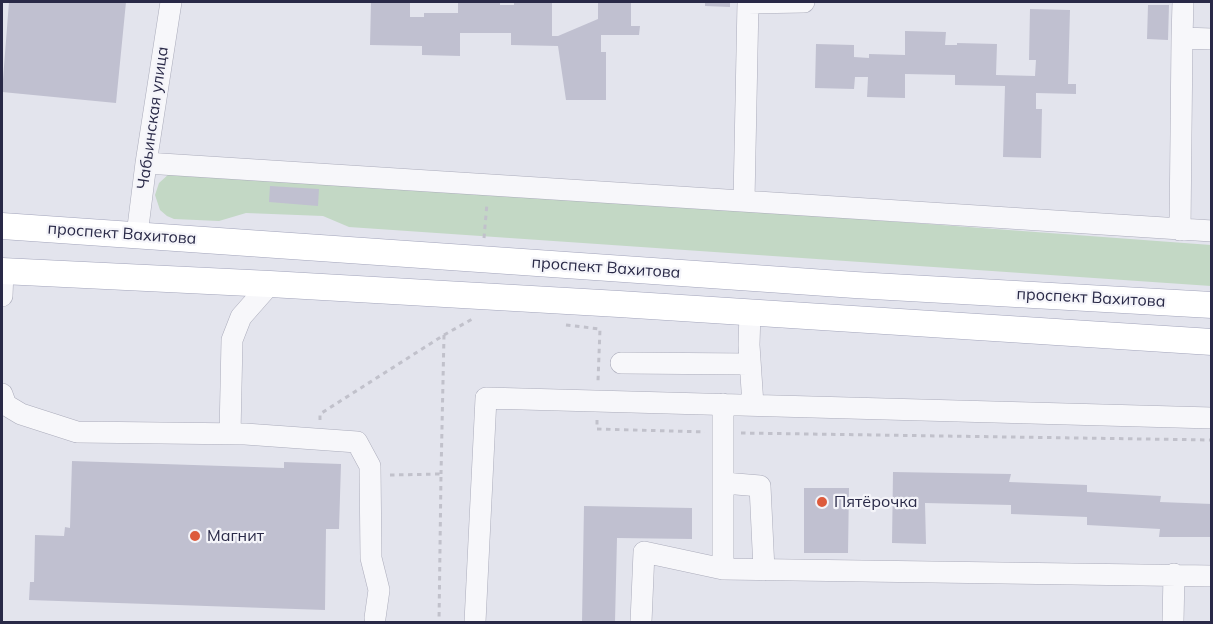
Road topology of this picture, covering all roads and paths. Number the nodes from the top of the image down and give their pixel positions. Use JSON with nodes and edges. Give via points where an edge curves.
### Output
{"nodes":[{"id":1,"x":171,"y":2,"type":"edge"},
{"id":2,"x":748,"y":2,"type":"edge"},
{"id":3,"x":804,"y":2,"type":"edge"},
{"id":4,"x":1183,"y":2,"type":"edge"},
{"id":5,"x":1182,"y":39,"type":"junction"},
{"id":6,"x":1212,"y":39,"type":"edge"},
{"id":7,"x":146,"y":163,"type":"junction"},
{"id":8,"x":744,"y":200,"type":"junction"},
{"id":9,"x":2,"y":226,"type":"edge"},
{"id":10,"x":1180,"y":230,"type":"junction"},
{"id":11,"x":1212,"y":231,"type":"edge"},
{"id":12,"x":137,"y":235,"type":"junction"},
{"id":13,"x":2,"y":271,"type":"edge"},
{"id":14,"x":270,"y":284,"type":"junction"},
{"id":15,"x":2,"y":296,"type":"edge"},
{"id":16,"x":1212,"y":305,"type":"edge"},
{"id":17,"x":750,"y":312,"type":"junction"},
{"id":18,"x":1212,"y":342,"type":"edge"},
{"id":19,"x":621,"y":363,"type":"dead end"},
{"id":20,"x":750,"y":364,"type":"junction"},
{"id":21,"x":2,"y":394,"type":"edge"},
{"id":22,"x":723,"y":404,"type":"junction"},
{"id":23,"x":753,"y":405,"type":"junction"},
{"id":24,"x":1212,"y":418,"type":"edge"},
{"id":25,"x":230,"y":434,"type":"junction"},
{"id":26,"x":321,"y":439,"type":"junction"},
{"id":27,"x":441,"y":474,"type":"junction"},
{"id":28,"x":370,"y":476,"type":"junction"},
{"id":29,"x":724,"y":483,"type":"junction"},
{"id":30,"x":723,"y":569,"type":"junction"},
{"id":31,"x":764,"y":570,"type":"junction"},
{"id":32,"x":1174,"y":574,"type":"junction"},
{"id":33,"x":1212,"y":576,"type":"edge"},
{"id":34,"x":375,"y":618,"type":"dead end"},
{"id":35,"x":439,"y":622,"type":"edge"},
{"id":36,"x":475,"y":622,"type":"edge"},
{"id":37,"x":641,"y":622,"type":"edge"},
{"id":38,"x":1173,"y":622,"type":"edge"}],
"edges":[{"from":1,"to":7,"type":"street","name":"Чабьинская улица"},
{"from":2,"to":3,"type":"street"},
{"from":2,"to":8,"type":"street"},
{"from":4,"to":5,"type":"street"},
{"from":5,"to":6,"type":"street"},
{"from":5,"to":10,"type":"street"},
{"from":7,"to":8,"type":"street"},
{"from":7,"to":12,"type":"street","name":"Чабьинская улица"},
{"from":8,"to":10,"type":"street"},
{"from":9,"to":12,"type":"main road","name":"проспект Вахитова"},
{"from":10,"to":11,"type":"street"},
{"from":12,"to":16,"type":"main road","name":"проспект Вахитова"},
{"from":13,"to":14,"type":"main road"},
{"from":13,"to":15,"type":"street"},
{"from":14,"to":17,"type":"main road"},
{"from":14,"to":25,"type":"street","via":[[241,317],[232,340]]},
{"from":17,"to":18,"type":"main road"},
{"from":17,"to":20,"type":"street"},
{"from":19,"to":20,"type":"street"},
{"from":20,"to":23,"type":"street"},
{"from":21,"to":25,"type":"street","via":[[6,405],[21,414],[78,432]]},
{"from":22,"to":23,"type":"street"},
{"from":22,"to":29,"type":"street"},
{"from":22,"to":36,"type":"street","via":[[486,398]]},
{"from":23,"to":24,"type":"street"},
{"from":25,"to":26,"type":"street"},
{"from":26,"to":27,"type":"path","via":[[320,414],[444,335]]},
{"from":26,"to":28,"type":"street","via":[[357,442],[370,466]]},
{"from":27,"to":28,"type":"path"},
{"from":27,"to":35,"type":"path"},
{"from":28,"to":34,"type":"street","via":[[371,558],[379,590]]},
{"from":29,"to":30,"type":"street"},
{"from":29,"to":31,"type":"street","via":[[760,486]]},
{"from":30,"to":31,"type":"street"},
{"from":30,"to":37,"type":"street","via":[[644,552]]},
{"from":31,"to":32,"type":"street"},
{"from":32,"to":33,"type":"street"},
{"from":32,"to":38,"type":"street"}]}
